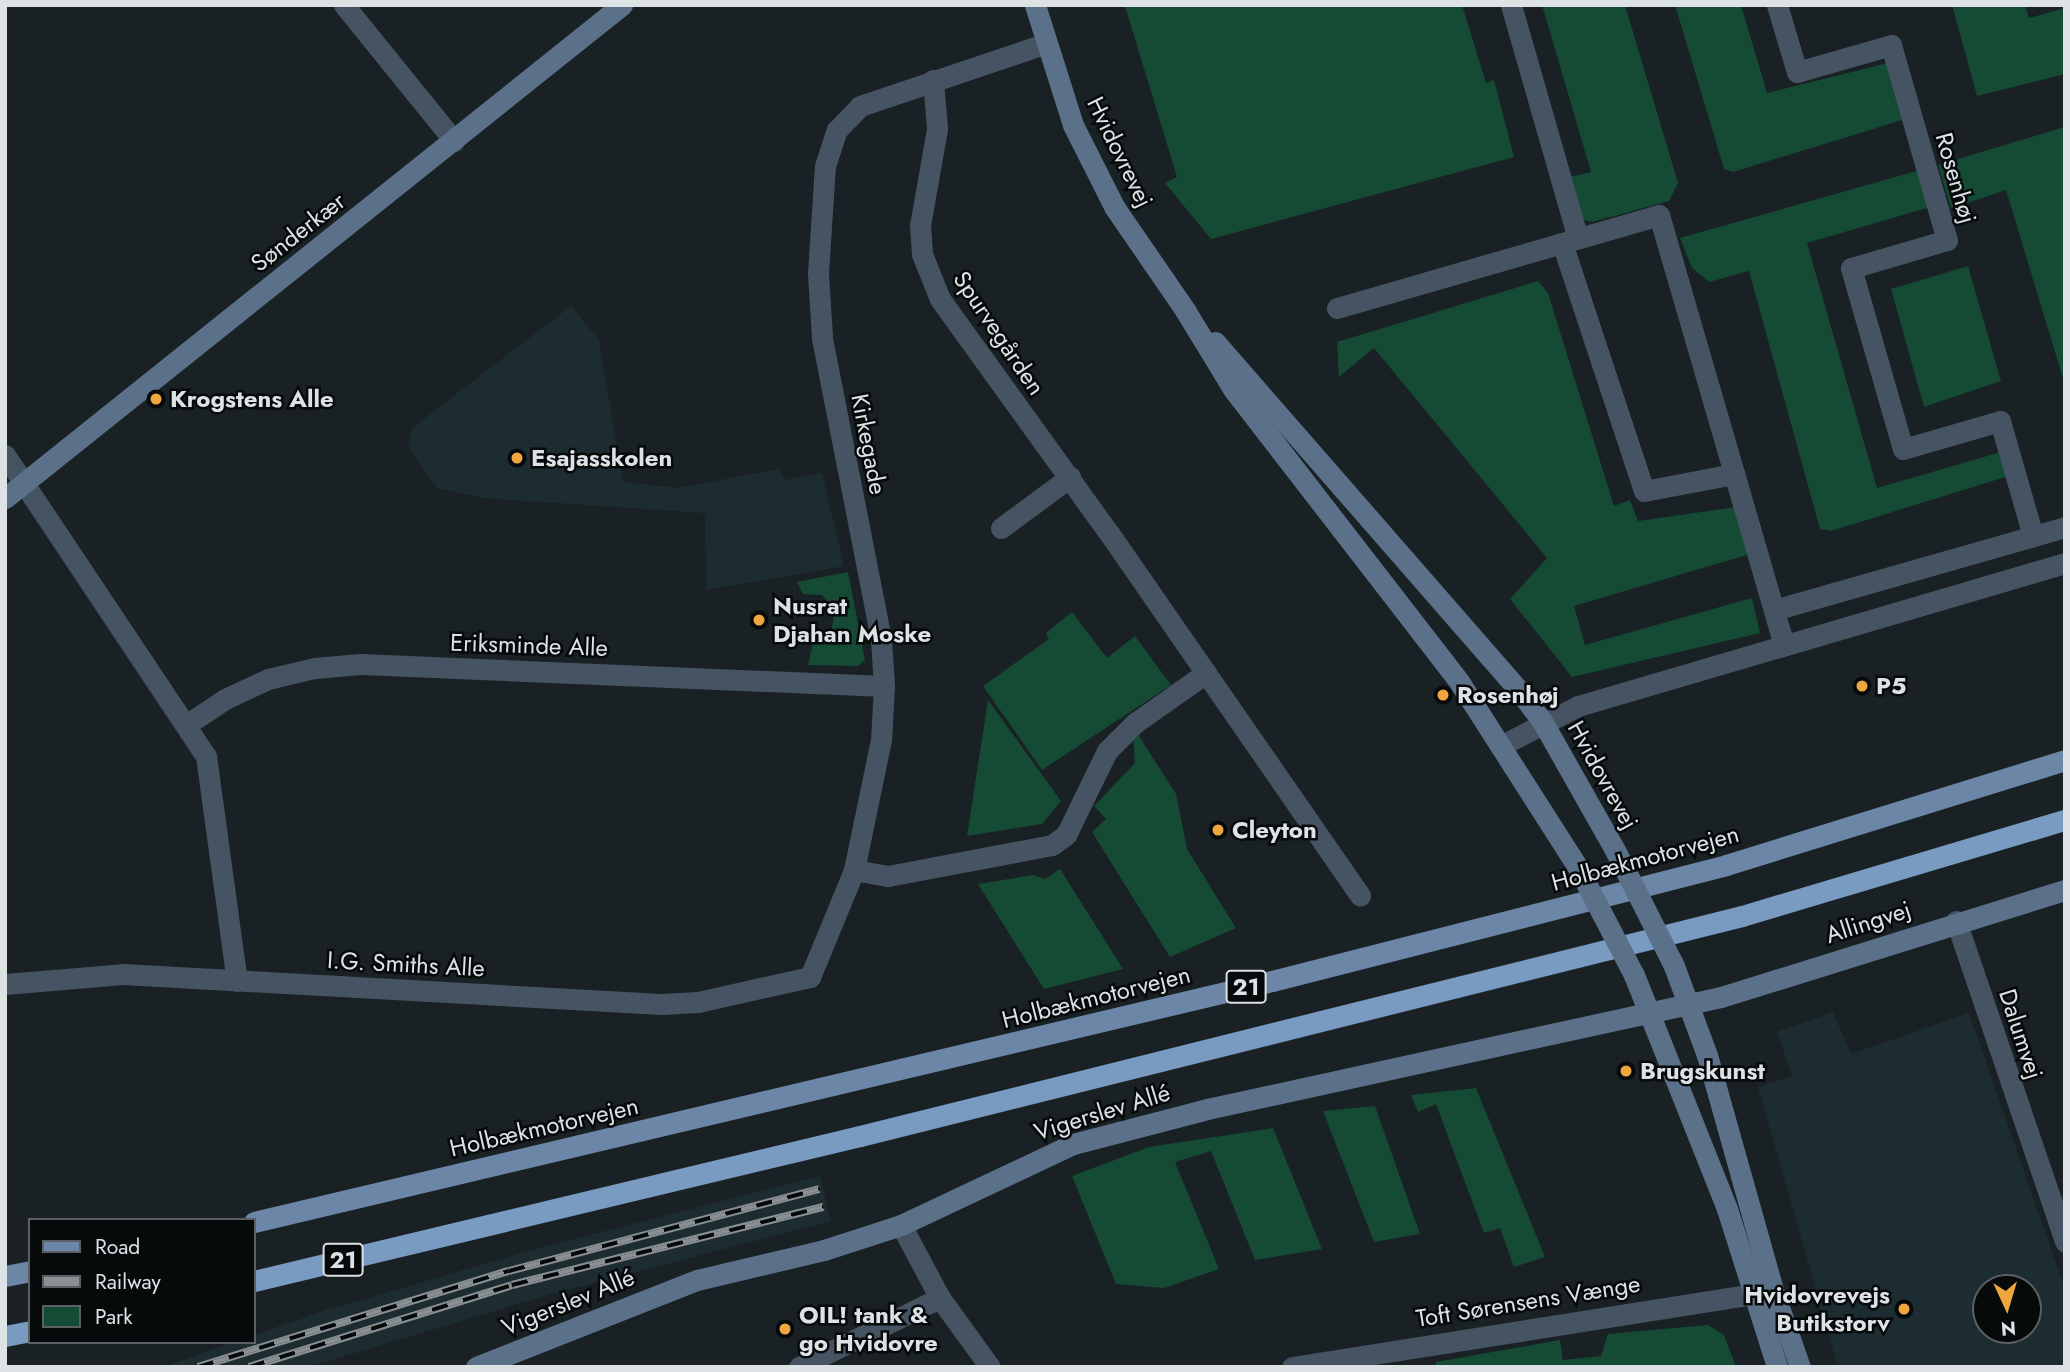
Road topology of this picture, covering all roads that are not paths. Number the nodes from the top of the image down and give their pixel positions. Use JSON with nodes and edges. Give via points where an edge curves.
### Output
{"nodes":[{"id":1,"x":344,"y":5,"type":"edge"},
{"id":2,"x":622,"y":5,"type":"edge"},
{"id":3,"x":1035,"y":5,"type":"edge"},
{"id":4,"x":1511,"y":5,"type":"edge"},
{"id":5,"x":1777,"y":5,"type":"edge"},
{"id":6,"x":1047,"y":43,"type":"junction"},
{"id":7,"x":933,"y":80,"type":"junction"},
{"id":8,"x":454,"y":141,"type":"junction"},
{"id":9,"x":1570,"y":241,"type":"junction"},
{"id":10,"x":1337,"y":308,"type":"dead end"},
{"id":11,"x":1185,"y":310,"type":"junction"},
{"id":12,"x":5,"y":455,"type":"edge"},
{"id":13,"x":1734,"y":474,"type":"junction"},
{"id":14,"x":1070,"y":477,"type":"junction"},
{"id":15,"x":14,"y":492,"type":"edge"},
{"id":16,"x":2065,"y":527,"type":"edge"},
{"id":17,"x":1001,"y":528,"type":"dead end"},
{"id":18,"x":2033,"y":536,"type":"junction"},
{"id":19,"x":2065,"y":562,"type":"edge"},
{"id":20,"x":1774,"y":610,"type":"junction"},
{"id":21,"x":1784,"y":645,"type":"junction"},
{"id":22,"x":1206,"y":674,"type":"junction"},
{"id":23,"x":884,"y":686,"type":"junction"},
{"id":24,"x":1542,"y":721,"type":"junction"},
{"id":25,"x":186,"y":726,"type":"junction"},
{"id":26,"x":1500,"y":746,"type":"junction"},
{"id":27,"x":2065,"y":761,"type":"edge"},
{"id":28,"x":2065,"y":820,"type":"edge"},
{"id":29,"x":854,"y":870,"type":"junction"},
{"id":30,"x":2065,"y":890,"type":"edge"},
{"id":31,"x":1360,"y":894,"type":"dead end"},
{"id":32,"x":1956,"y":921,"type":"junction"},
{"id":33,"x":237,"y":981,"type":"junction"},
{"id":34,"x":801,"y":981,"type":"joint"},
{"id":35,"x":5,"y":984,"type":"edge"},
{"id":36,"x":1687,"y":1005,"type":"junction"},
{"id":37,"x":1649,"y":1013,"type":"junction"},
{"id":38,"x":256,"y":1222,"type":"edge"},
{"id":39,"x":901,"y":1225,"type":"junction"},
{"id":40,"x":2063,"y":1232,"type":"edge"},
{"id":41,"x":28,"y":1271,"type":"edge"},
{"id":42,"x":5,"y":1276,"type":"edge"},
{"id":43,"x":256,"y":1281,"type":"edge"},
{"id":44,"x":1763,"y":1292,"type":"junction"},
{"id":45,"x":940,"y":1298,"type":"junction"},
{"id":46,"x":28,"y":1331,"type":"edge"},
{"id":47,"x":5,"y":1336,"type":"edge"},
{"id":48,"x":476,"y":1367,"type":"edge"},
{"id":49,"x":799,"y":1367,"type":"edge"},
{"id":50,"x":990,"y":1367,"type":"edge"},
{"id":51,"x":1292,"y":1367,"type":"edge"},
{"id":52,"x":1777,"y":1367,"type":"edge"},
{"id":53,"x":1800,"y":1367,"type":"edge"}],
"edges":[{"from":1,"to":8,"type":"street"},
{"from":2,"to":8,"type":"street","name":"Sønderkær"},
{"from":3,"to":6,"type":"street","name":"Hvidovrevej"},
{"from":4,"to":9,"type":"street"},
{"from":5,"to":18,"type":"street","name":"Rosenhøj","via":[[1797,72],[1891,45],[1947,240],[1851,268],[1903,449],[2000,421]]},
{"from":6,"to":7,"type":"street","name":"Kirkegade"},
{"from":6,"to":11,"type":"street","name":"Hvidovrevej","via":[[1073,125],[1115,208]]},
{"from":7,"to":14,"type":"street","name":"Spurvegården","via":[[937,129],[920,225],[922,254],[940,299]]},
{"from":7,"to":23,"type":"street","name":"Kirkegade","via":[[860,106],[837,130],[825,166],[818,273],[822,337],[881,639]]},
{"from":8,"to":15,"type":"street","name":"Sønderkær"},
{"from":9,"to":10,"type":"street"},
{"from":9,"to":13,"type":"street","via":[[1644,491]]},
{"from":9,"to":13,"type":"street","via":[[1659,215]]},
{"from":11,"to":24,"type":"street","name":"Hvidovrevej","via":[[1467,627]]},
{"from":11,"to":26,"type":"street","name":"Hvidovrevej","via":[[1233,389],[1399,602]]},
{"from":12,"to":15,"type":"street"},
{"from":13,"to":20,"type":"street"},
{"from":14,"to":17,"type":"street"},
{"from":14,"to":22,"type":"street","name":"Spurvegården"},
{"from":15,"to":25,"type":"street"},
{"from":16,"to":18,"type":"street"},
{"from":18,"to":20,"type":"street"},
{"from":19,"to":21,"type":"street"},
{"from":20,"to":21,"type":"street"},
{"from":21,"to":24,"type":"street"},
{"from":22,"to":29,"type":"street","via":[[1135,723],[1107,751],[1066,835],[1052,845],[888,876]]},
{"from":22,"to":31,"type":"street","name":"Spurvegården"},
{"from":23,"to":25,"type":"street","name":"Eriksminde Alle","via":[[361,664],[314,668],[268,679],[225,699]]},
{"from":23,"to":29,"type":"street","name":"Kirkegade","via":[[881,740]]},
{"from":24,"to":26,"type":"street"},
{"from":24,"to":36,"type":"street","name":"Hvidovrevej","bridge":true,"via":[[1674,965]]},
{"from":25,"to":33,"type":"street","via":[[206,756]]},
{"from":26,"to":37,"type":"street","name":"Hvidovrevej","bridge":true,"via":[[1577,866]]},
{"from":27,"to":38,"type":"main road","name":"Holbækmotorvejen","number":"21","via":[[1726,864],[1272,981]]},
{"from":28,"to":43,"type":"highway","number":"21","via":[[1742,916],[873,1133]]},
{"from":29,"to":34,"type":"street","name":"Kirkegade","via":[[815,972]]},
{"from":30,"to":32,"type":"street","name":"Allingvej"},
{"from":32,"to":36,"type":"street","name":"Allingvej"},
{"from":32,"to":40,"type":"street","name":"Dalumvej"},
{"from":33,"to":34,"type":"street","name":"I.G. Smiths Alle","via":[[661,1004],[698,1002]]},
{"from":33,"to":35,"type":"street","name":"I.G. Smiths Alle","via":[[123,974]]},
{"from":36,"to":37,"type":"street","name":"Vigerslev Allé"},
{"from":36,"to":44,"type":"street","name":"Hvidovrevej","via":[[1707,1055]]},
{"from":37,"to":39,"type":"street","name":"Vigerslev Allé","via":[[1207,1109],[1073,1144]]},
{"from":37,"to":44,"type":"street","name":"Hvidovrevej"},
{"from":39,"to":45,"type":"street"},
{"from":39,"to":48,"type":"street","name":"Vigerslev Allé","via":[[824,1250],[697,1280]]},
{"from":41,"to":42,"type":"main road"},
{"from":44,"to":51,"type":"street","name":"Toft Sørensens Vænge"},
{"from":44,"to":52,"type":"street","name":"Hvidovrevej"},
{"from":44,"to":53,"type":"street","name":"Hvidovrevej"},
{"from":45,"to":49,"type":"street"},
{"from":45,"to":50,"type":"street"},
{"from":46,"to":47,"type":"highway"}]}
